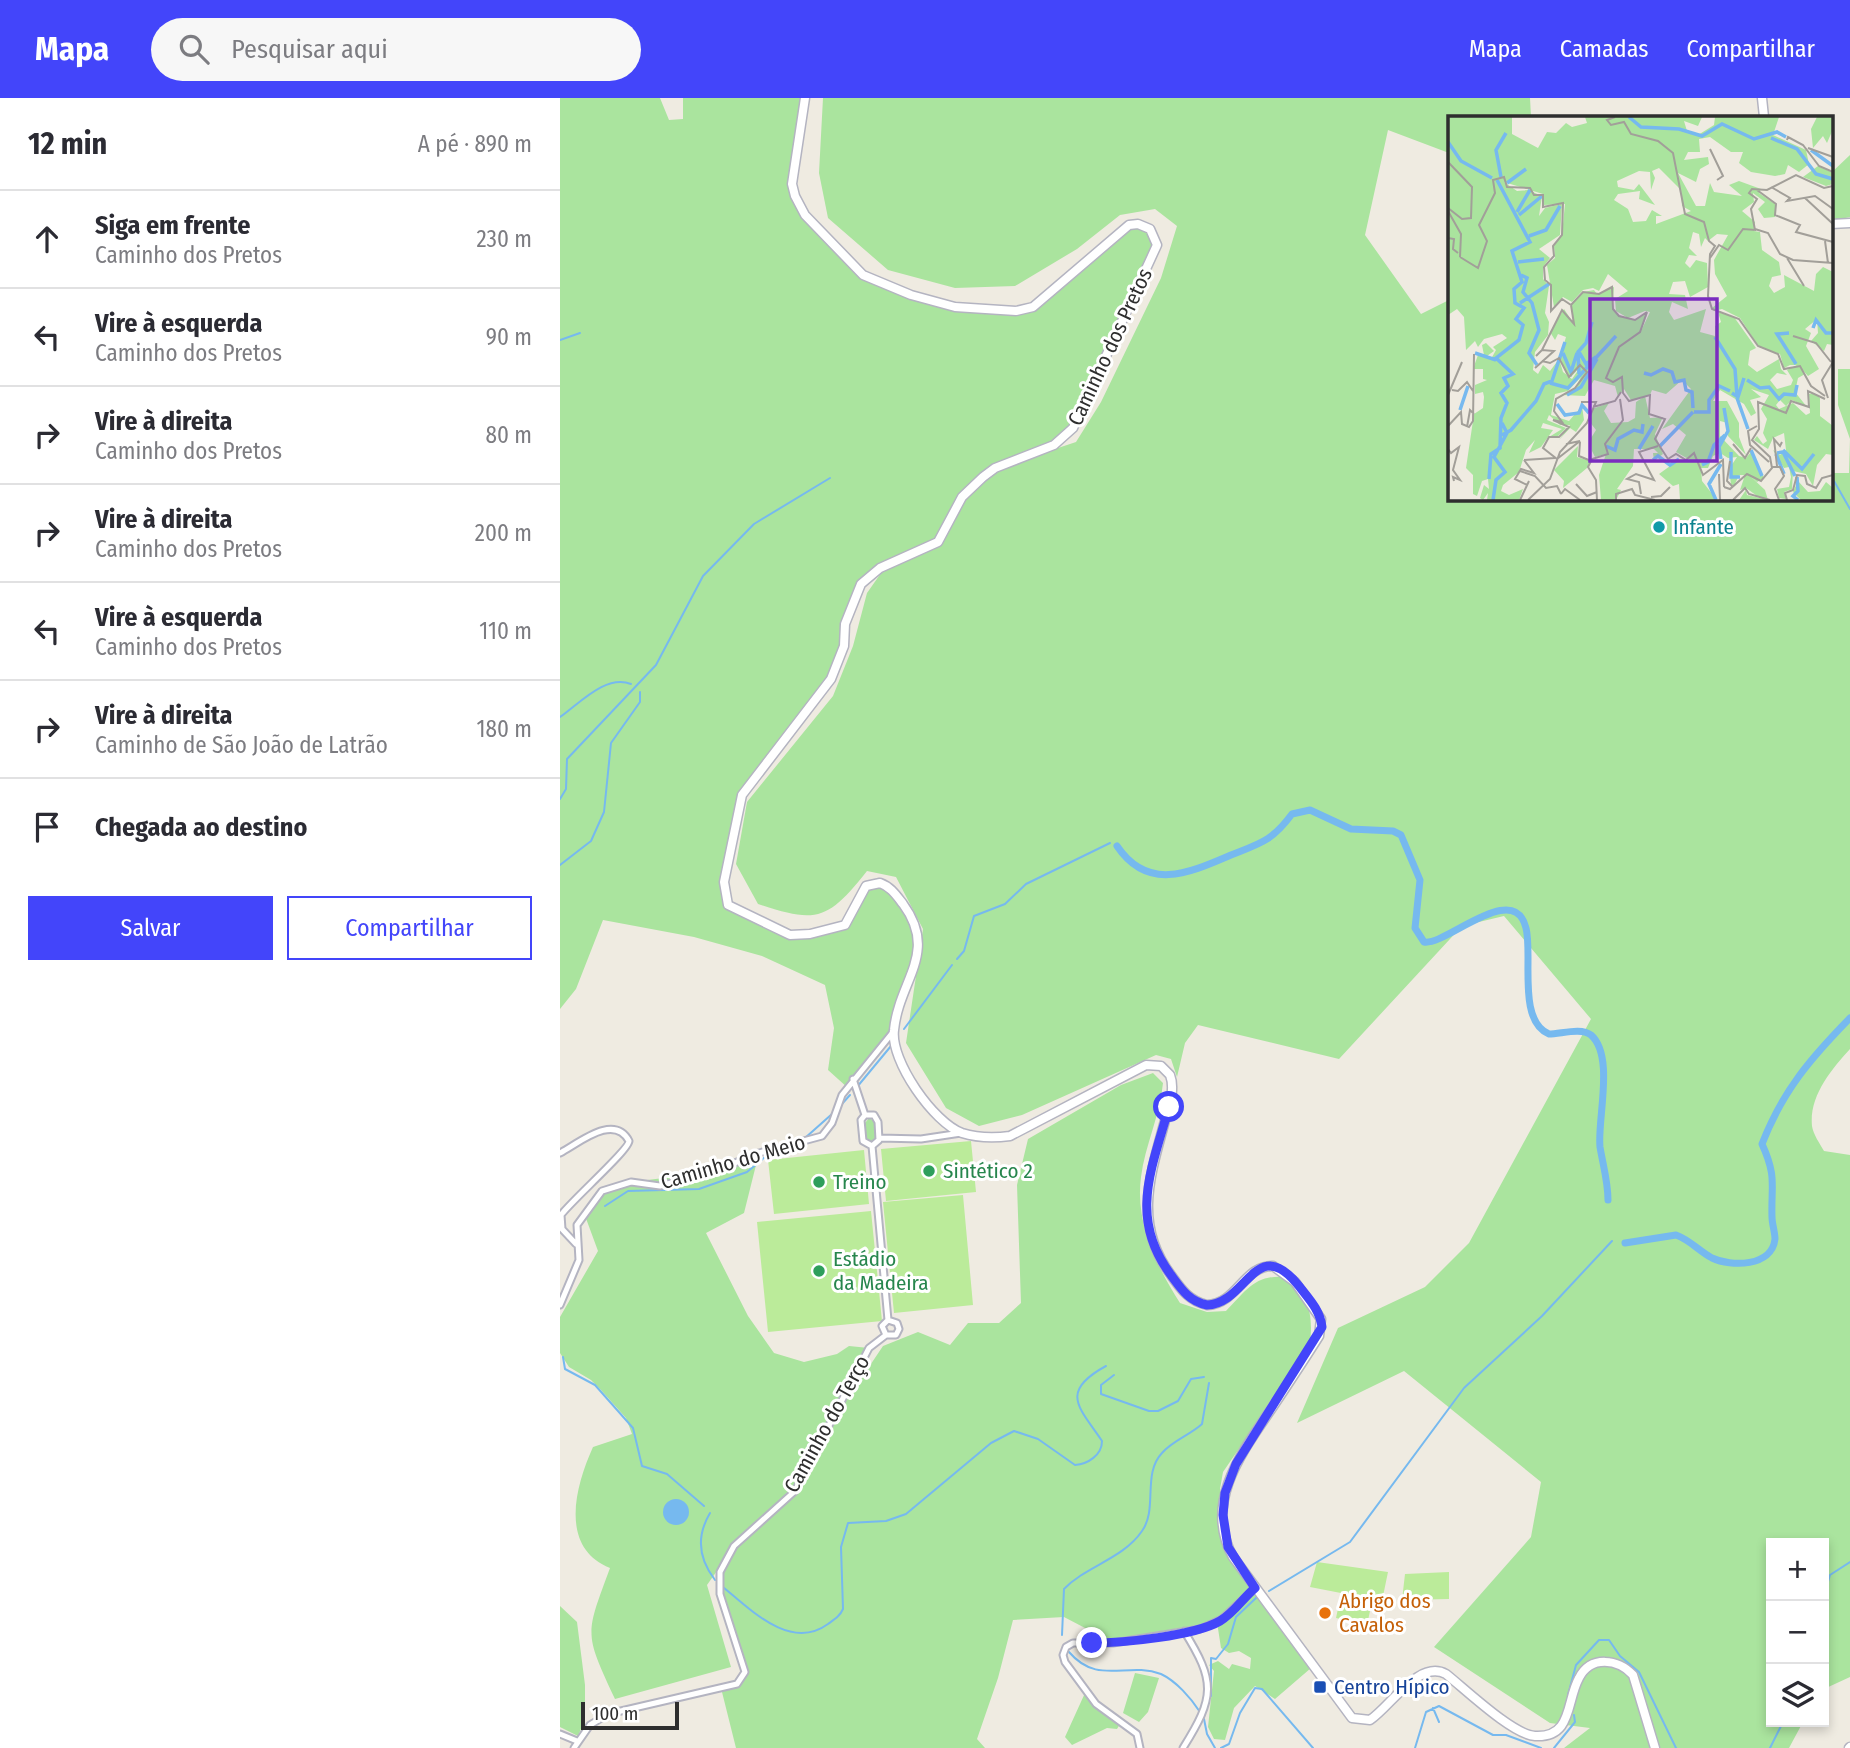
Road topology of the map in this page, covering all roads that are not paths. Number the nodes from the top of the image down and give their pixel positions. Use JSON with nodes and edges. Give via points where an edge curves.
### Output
{"nodes":[{"id":1,"x":805,"y":98,"type":"edge"},
{"id":2,"x":1762,"y":98,"type":"edge"},
{"id":3,"x":1764,"y":116,"type":"edge"},
{"id":4,"x":1832,"y":223,"type":"edge"},
{"id":5,"x":1850,"y":223,"type":"edge"},
{"id":6,"x":894,"y":1031,"type":"junction"},
{"id":7,"x":853,"y":1079,"type":"junction"},
{"id":8,"x":865,"y":1115,"type":"junction"},
{"id":9,"x":961,"y":1133,"type":"junction"},
{"id":10,"x":880,"y":1138,"type":"junction"},
{"id":11,"x":872,"y":1146,"type":"junction"},
{"id":12,"x":560,"y":1153,"type":"edge"},
{"id":13,"x":576,"y":1244,"type":"junction"},
{"id":14,"x":560,"y":1305,"type":"edge"},
{"id":15,"x":888,"y":1320,"type":"junction"},
{"id":16,"x":886,"y":1335,"type":"junction"},
{"id":17,"x":1255,"y":1588,"type":"junction"},
{"id":18,"x":1184,"y":1631,"type":"junction"},
{"id":19,"x":560,"y":1734,"type":"edge"},
{"id":20,"x":577,"y":1741,"type":"junction"},
{"id":21,"x":574,"y":1748,"type":"edge"},
{"id":22,"x":1140,"y":1748,"type":"edge"},
{"id":23,"x":1183,"y":1748,"type":"edge"},
{"id":24,"x":1655,"y":1748,"type":"edge"}],
"edges":[{"from":1,"to":6,"type":"main road","name":"Caminho dos Pretos","via":[[792,184],[795,196],[815,225],[874,281],[938,304],[1025,310],[1042,302],[1129,225],[1150,229],[1157,245],[1073,428],[1054,445],[995,468],[962,497],[939,542],[880,568],[861,584],[831,679],[752,780],[736,809],[723,891],[736,911],[779,932],[810,934],[845,925],[866,886],[880,883],[892,890],[912,916],[920,940]]},
{"from":2,"to":3,"type":"main road"},
{"from":4,"to":5,"type":"main road"},
{"from":6,"to":7,"type":"street","name":"Caminho do Meio"},
{"from":6,"to":9,"type":"main road","name":"Caminho dos Pretos","via":[[897,1056],[906,1074],[943,1121]]},
{"from":7,"to":8,"type":"street"},
{"from":7,"to":13,"type":"street","name":"Caminho do Meio","via":[[822,1136],[686,1179],[660,1185],[631,1182],[602,1191],[577,1225]]},
{"from":8,"to":10,"type":"street","via":[[876,1116]]},
{"from":8,"to":11,"type":"street","via":[[861,1120],[863,1142]]},
{"from":9,"to":10,"type":"street","via":[[921,1139]]},
{"from":9,"to":17,"type":"main road","via":[[1010,1136],[1146,1065],[1160,1066],[1170,1074],[1172,1092],[1146,1200],[1149,1234],[1165,1268],[1185,1295],[1207,1305],[1229,1298],[1252,1273],[1273,1266],[1295,1282],[1321,1319],[1319,1336],[1242,1453],[1225,1493],[1228,1547]]},
{"from":10,"to":11,"type":"street"},
{"from":11,"to":15,"type":"street"},
{"from":12,"to":13,"type":"street","via":[[609,1128],[619,1130],[629,1141],[626,1150],[563,1212],[562,1229]]},
{"from":13,"to":14,"type":"street","name":"Caminho do Meio","via":[[579,1263]]},
{"from":15,"to":16,"type":"street","via":[[882,1326]]},
{"from":15,"to":16,"type":"street","via":[[897,1322],[899,1329],[896,1335]]},
{"from":16,"to":20,"type":"street","name":"Caminho do Terço","via":[[869,1348],[795,1491],[734,1546],[720,1572],[720,1594],[746,1672],[737,1684],[608,1714],[590,1725]]},
{"from":17,"to":18,"type":"street","via":[[1225,1617]]},
{"from":17,"to":24,"type":"main road","via":[[1356,1720],[1370,1720],[1424,1673],[1436,1670],[1518,1729],[1544,1735],[1567,1720],[1583,1671],[1611,1661],[1633,1675]]},
{"from":18,"to":22,"type":"street","via":[[1113,1643],[1073,1643],[1063,1652],[1065,1662],[1096,1704],[1137,1734]]},
{"from":18,"to":23,"type":"street","via":[[1204,1663],[1208,1701]]},
{"from":19,"to":20,"type":"street"},
{"from":20,"to":21,"type":"street","name":"Caminho do Terço"}]}
